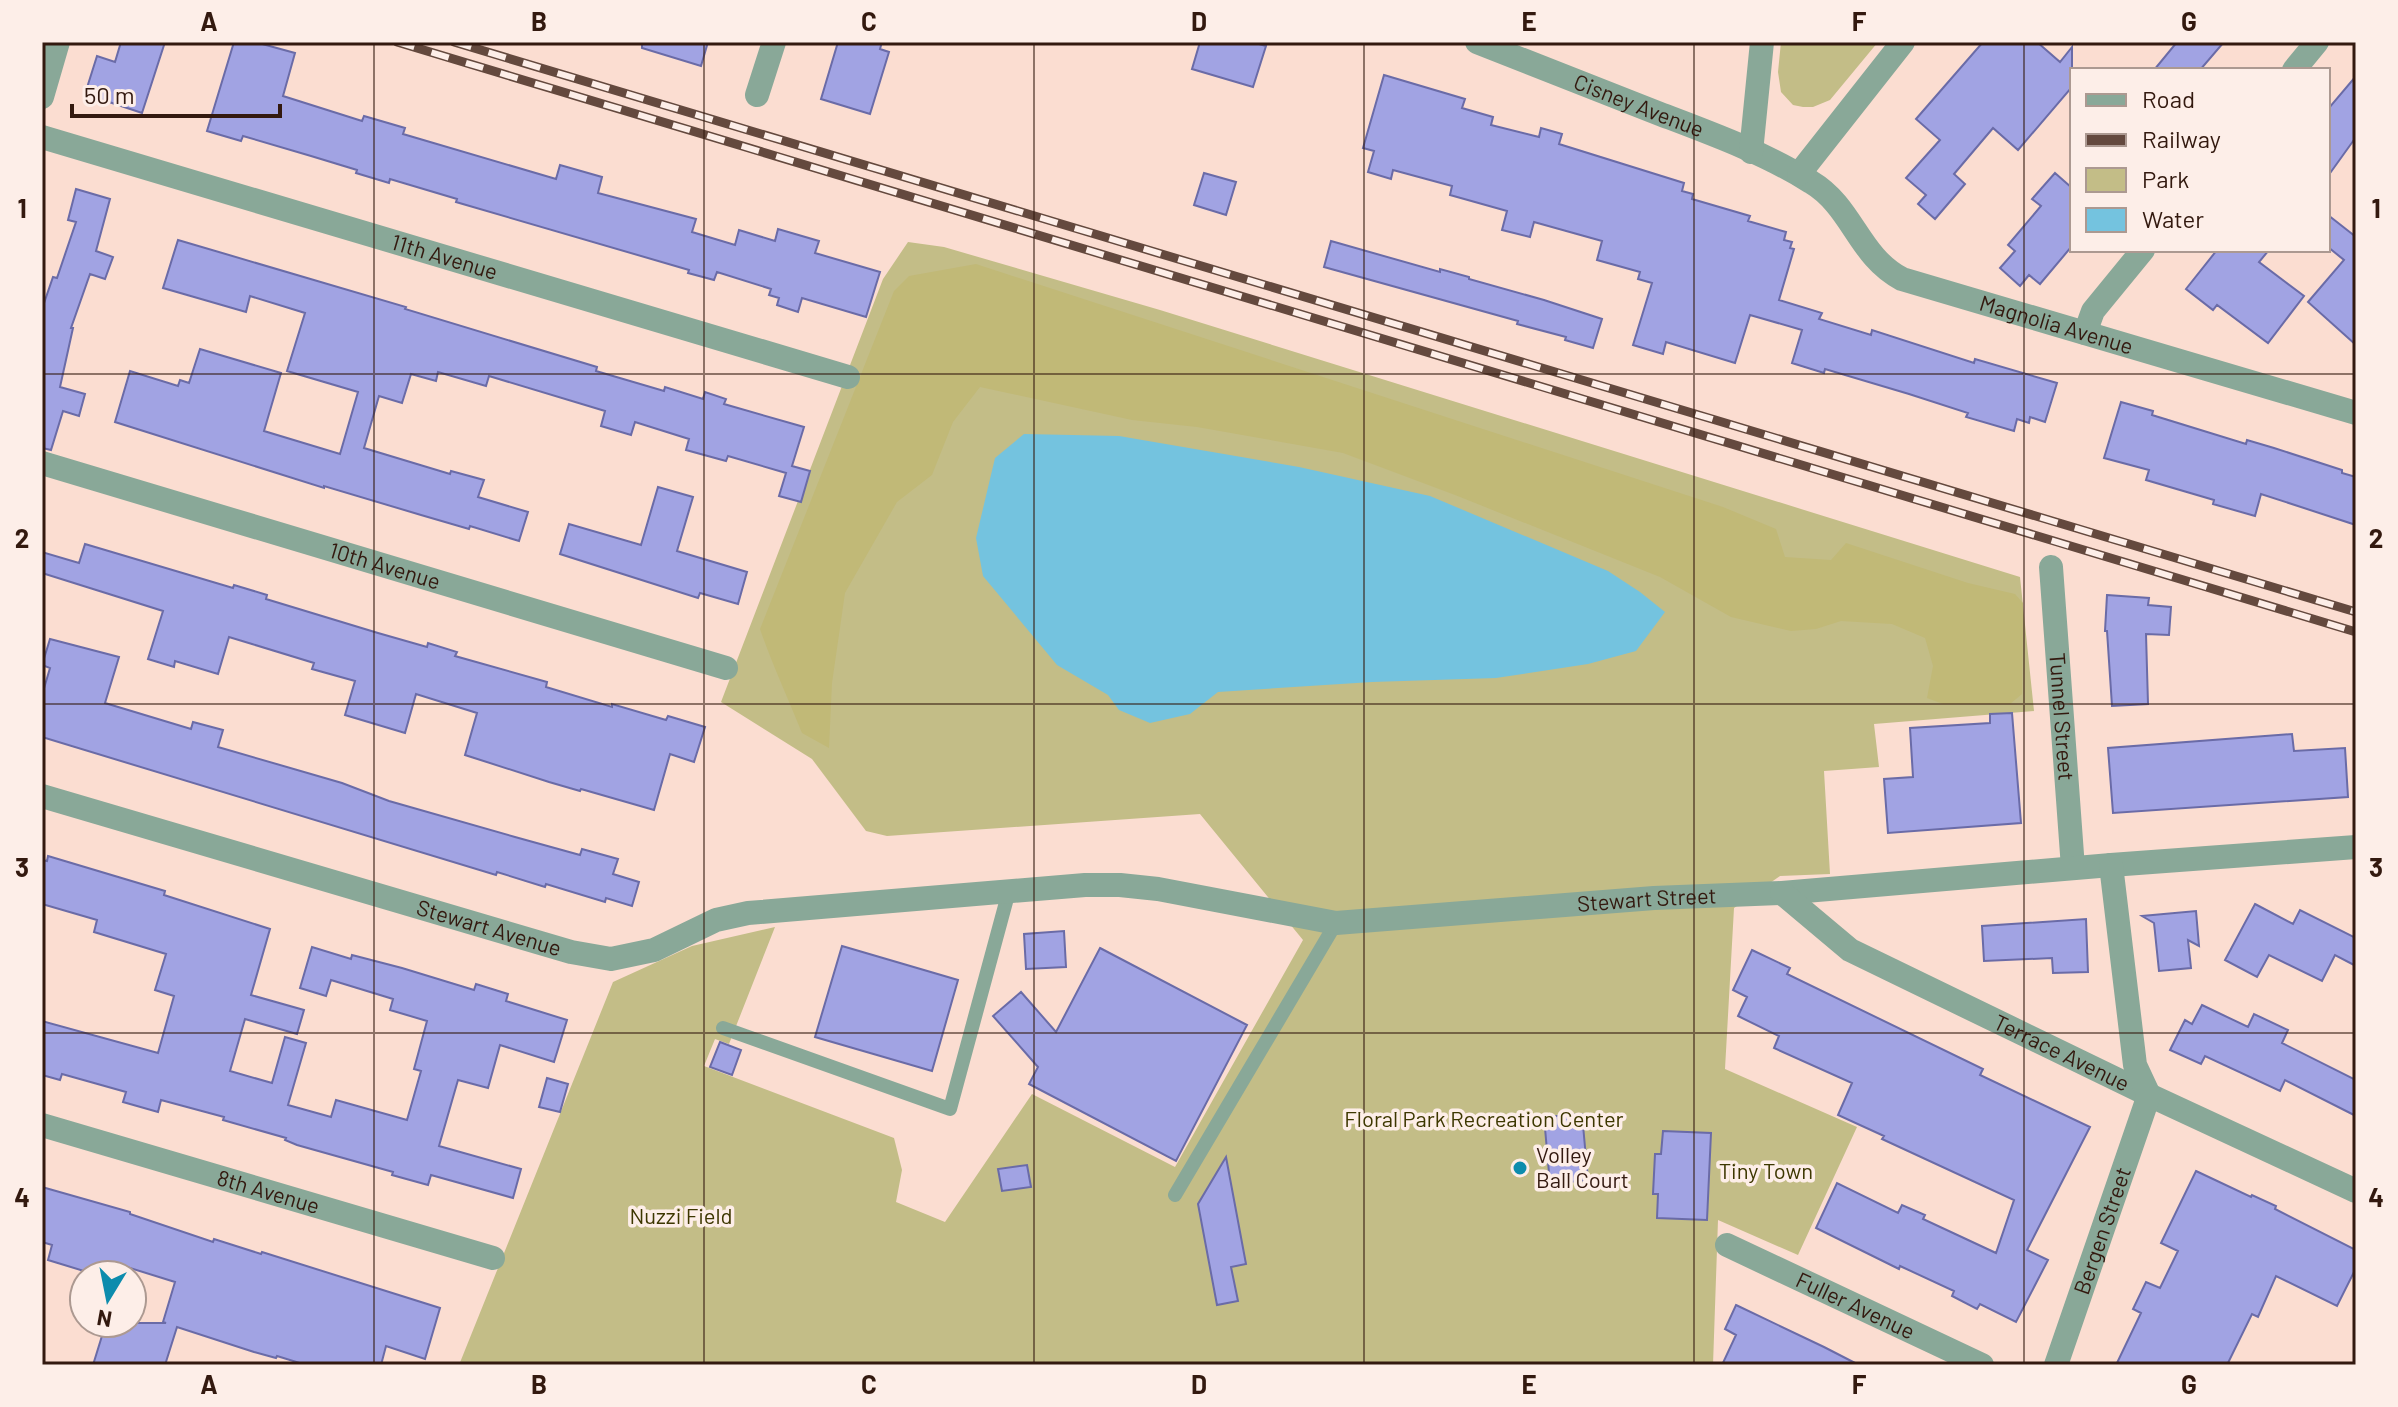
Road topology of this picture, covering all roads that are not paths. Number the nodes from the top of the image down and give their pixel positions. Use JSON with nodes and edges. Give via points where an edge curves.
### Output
{"nodes":[{"id":1,"x":58,"y":42,"type":"edge"},
{"id":2,"x":774,"y":42,"type":"edge"},
{"id":3,"x":1477,"y":42,"type":"edge"},
{"id":4,"x":1762,"y":42,"type":"edge"},
{"id":5,"x":1903,"y":42,"type":"edge"},
{"id":6,"x":2317,"y":42,"type":"edge"},
{"id":7,"x":2296,"y":68,"type":"edge"},
{"id":8,"x":757,"y":95,"type":"dead end"},
{"id":9,"x":42,"y":97,"type":"edge"},
{"id":10,"x":42,"y":137,"type":"edge"},
{"id":11,"x":1751,"y":152,"type":"junction"},
{"id":12,"x":1799,"y":174,"type":"junction"},
{"id":13,"x":2141,"y":252,"type":"edge"},
{"id":14,"x":2085,"y":333,"type":"junction"},
{"id":15,"x":848,"y":377,"type":"dead end"},
{"id":16,"x":2356,"y":413,"type":"edge"},
{"id":17,"x":42,"y":463,"type":"edge"},
{"id":18,"x":2051,"y":567,"type":"dead end"},
{"id":19,"x":726,"y":668,"type":"dead end"},
{"id":20,"x":42,"y":796,"type":"edge"},
{"id":21,"x":2356,"y":847,"type":"edge"},
{"id":22,"x":2111,"y":865,"type":"junction"},
{"id":23,"x":2073,"y":868,"type":"junction"},
{"id":24,"x":1009,"y":891,"type":"junction"},
{"id":25,"x":1782,"y":893,"type":"junction"},
{"id":26,"x":941,"y":897,"type":"joint"},
{"id":27,"x":1336,"y":923,"type":"junction"},
{"id":28,"x":723,"y":1028,"type":"dead end"},
{"id":29,"x":2149,"y":1095,"type":"junction"},
{"id":30,"x":42,"y":1125,"type":"edge"},
{"id":31,"x":2356,"y":1191,"type":"edge"},
{"id":32,"x":1175,"y":1195,"type":"dead end"},
{"id":33,"x":1727,"y":1245,"type":"dead end"},
{"id":34,"x":493,"y":1258,"type":"dead end"},
{"id":35,"x":1982,"y":1365,"type":"edge"},
{"id":36,"x":2056,"y":1365,"type":"edge"}],
"edges":[{"from":1,"to":9,"type":"street"},
{"from":2,"to":8,"type":"street"},
{"from":3,"to":11,"type":"street","name":"Cisney Avenue"},
{"from":4,"to":11,"type":"street"},
{"from":5,"to":12,"type":"street"},
{"from":6,"to":7,"type":"street"},
{"from":10,"to":15,"type":"street","name":"11th Avenue"},
{"from":11,"to":12,"type":"street","name":"Cisney Avenue"},
{"from":12,"to":14,"type":"street","name":"Magnolia Avenue","via":[[1832,197],[1873,259],[1891,273]]},
{"from":13,"to":14,"type":"street","via":[[2093,311]]},
{"from":14,"to":16,"type":"street","name":"Magnolia Avenue"},
{"from":17,"to":19,"type":"street","name":"10th Avenue"},
{"from":18,"to":23,"type":"street","name":"Tunnel Street"},
{"from":20,"to":26,"type":"street","name":"Stewart Avenue","via":[[571,952],[611,959],[654,950],[716,920],[748,913]]},
{"from":21,"to":22,"type":"street","name":"Stewart Street"},
{"from":22,"to":23,"type":"street","name":"Stewart Street"},
{"from":22,"to":29,"type":"street","via":[[2135,1065]]},
{"from":23,"to":25,"type":"street","name":"Stewart Street"},
{"from":24,"to":26,"type":"street","name":"Stewart Street"},
{"from":24,"to":27,"type":"street","name":"Stewart Street","via":[[1120,885]]},
{"from":24,"to":28,"type":"lane","via":[[950,1109]]},
{"from":25,"to":27,"type":"street","name":"Stewart Street"},
{"from":25,"to":29,"type":"street","name":"Terrace Avenue","via":[[1850,950]]},
{"from":27,"to":32,"type":"lane"},
{"from":29,"to":31,"type":"street","name":"Terrace Avenue"},
{"from":29,"to":36,"type":"street","name":"Bergen Street"},
{"from":30,"to":34,"type":"street","name":"8th Avenue"},
{"from":33,"to":35,"type":"street","name":"Fuller Avenue"}]}
